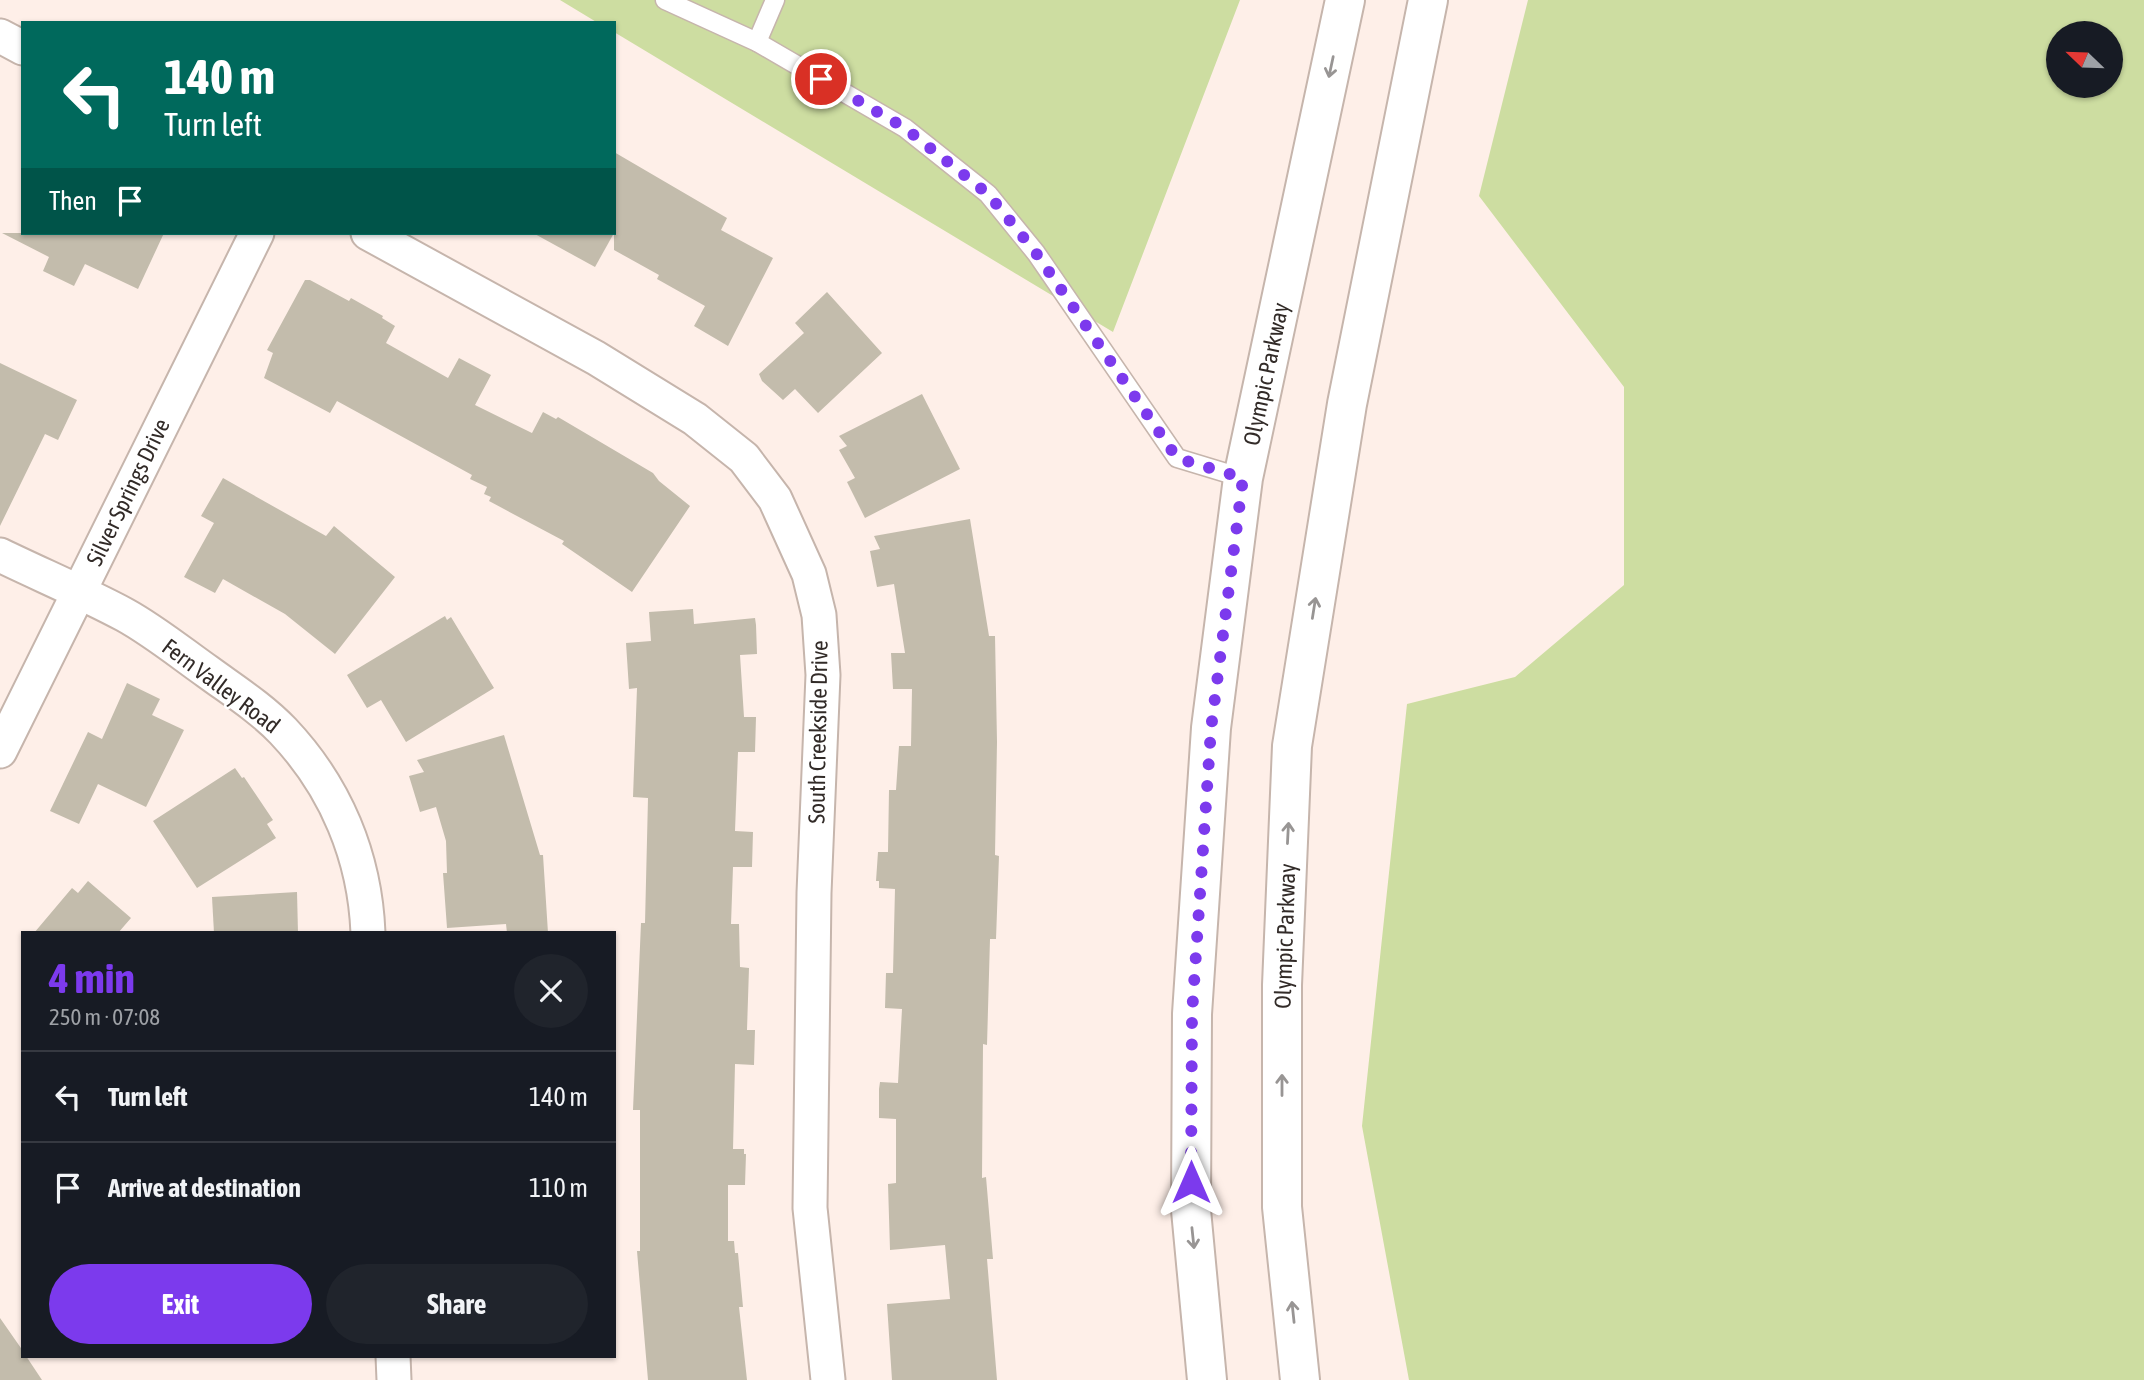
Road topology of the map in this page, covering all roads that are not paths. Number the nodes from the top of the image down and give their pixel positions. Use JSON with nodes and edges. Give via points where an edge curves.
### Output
{"nodes":[{"id":1,"x":665,"y":0,"type":"edge"},
{"id":2,"x":775,"y":0,"type":"edge"},
{"id":3,"x":1345,"y":0,"type":"edge"},
{"id":4,"x":1428,"y":0,"type":"edge"},
{"id":5,"x":0,"y":36,"type":"edge"},
{"id":6,"x":757,"y":42,"type":"junction"},
{"id":7,"x":21,"y":47,"type":"edge"},
{"id":8,"x":256,"y":235,"type":"edge"},
{"id":9,"x":372,"y":235,"type":"edge"},
{"id":10,"x":1243,"y":478,"type":"junction"},
{"id":11,"x":0,"y":555,"type":"edge"},
{"id":12,"x":78,"y":593,"type":"junction"},
{"id":13,"x":0,"y":751,"type":"edge"},
{"id":14,"x":368,"y":931,"type":"edge"},
{"id":15,"x":393,"y":1358,"type":"edge"},
{"id":16,"x":394,"y":1380,"type":"edge"},
{"id":17,"x":828,"y":1380,"type":"edge"},
{"id":18,"x":1207,"y":1380,"type":"edge"},
{"id":19,"x":1300,"y":1380,"type":"edge"}],
"edges":[{"from":1,"to":6,"type":"lane"},
{"from":2,"to":6,"type":"lane"},
{"from":3,"to":10,"type":"main road","name":"Olympic Parkway","one_way":true},
{"from":19,"to":4,"type":"main road","name":"Olympic Parkway","one_way":true,"via":[[1282,1207],[1282,985],[1292,746],[1347,404]]},
{"from":5,"to":7,"type":"street"},
{"from":6,"to":10,"type":"lane","via":[[905,128],[988,194],[1036,253],[1177,458]]},
{"from":8,"to":12,"type":"street","name":"Silver Springs Drive"},
{"from":9,"to":17,"type":"street","name":"South Creekside Drive","via":[[596,358],[695,419],[744,458],[775,499],[809,574],[819,615],[823,675],[814,893],[810,1208]]},
{"from":10,"to":18,"type":"main road","name":"Olympic Parkway","one_way":true,"via":[[1211,729],[1192,1014],[1191,1210]]},
{"from":11,"to":12,"type":"street","name":"Fern Valley Road"},
{"from":12,"to":13,"type":"street","name":"Silver Springs Drive"},
{"from":12,"to":14,"type":"street","name":"Fern Valley Road","via":[[126,616],[254,705],[283,731],[328,791],[346,826],[361,876]]},
{"from":15,"to":16,"type":"street"}]}
